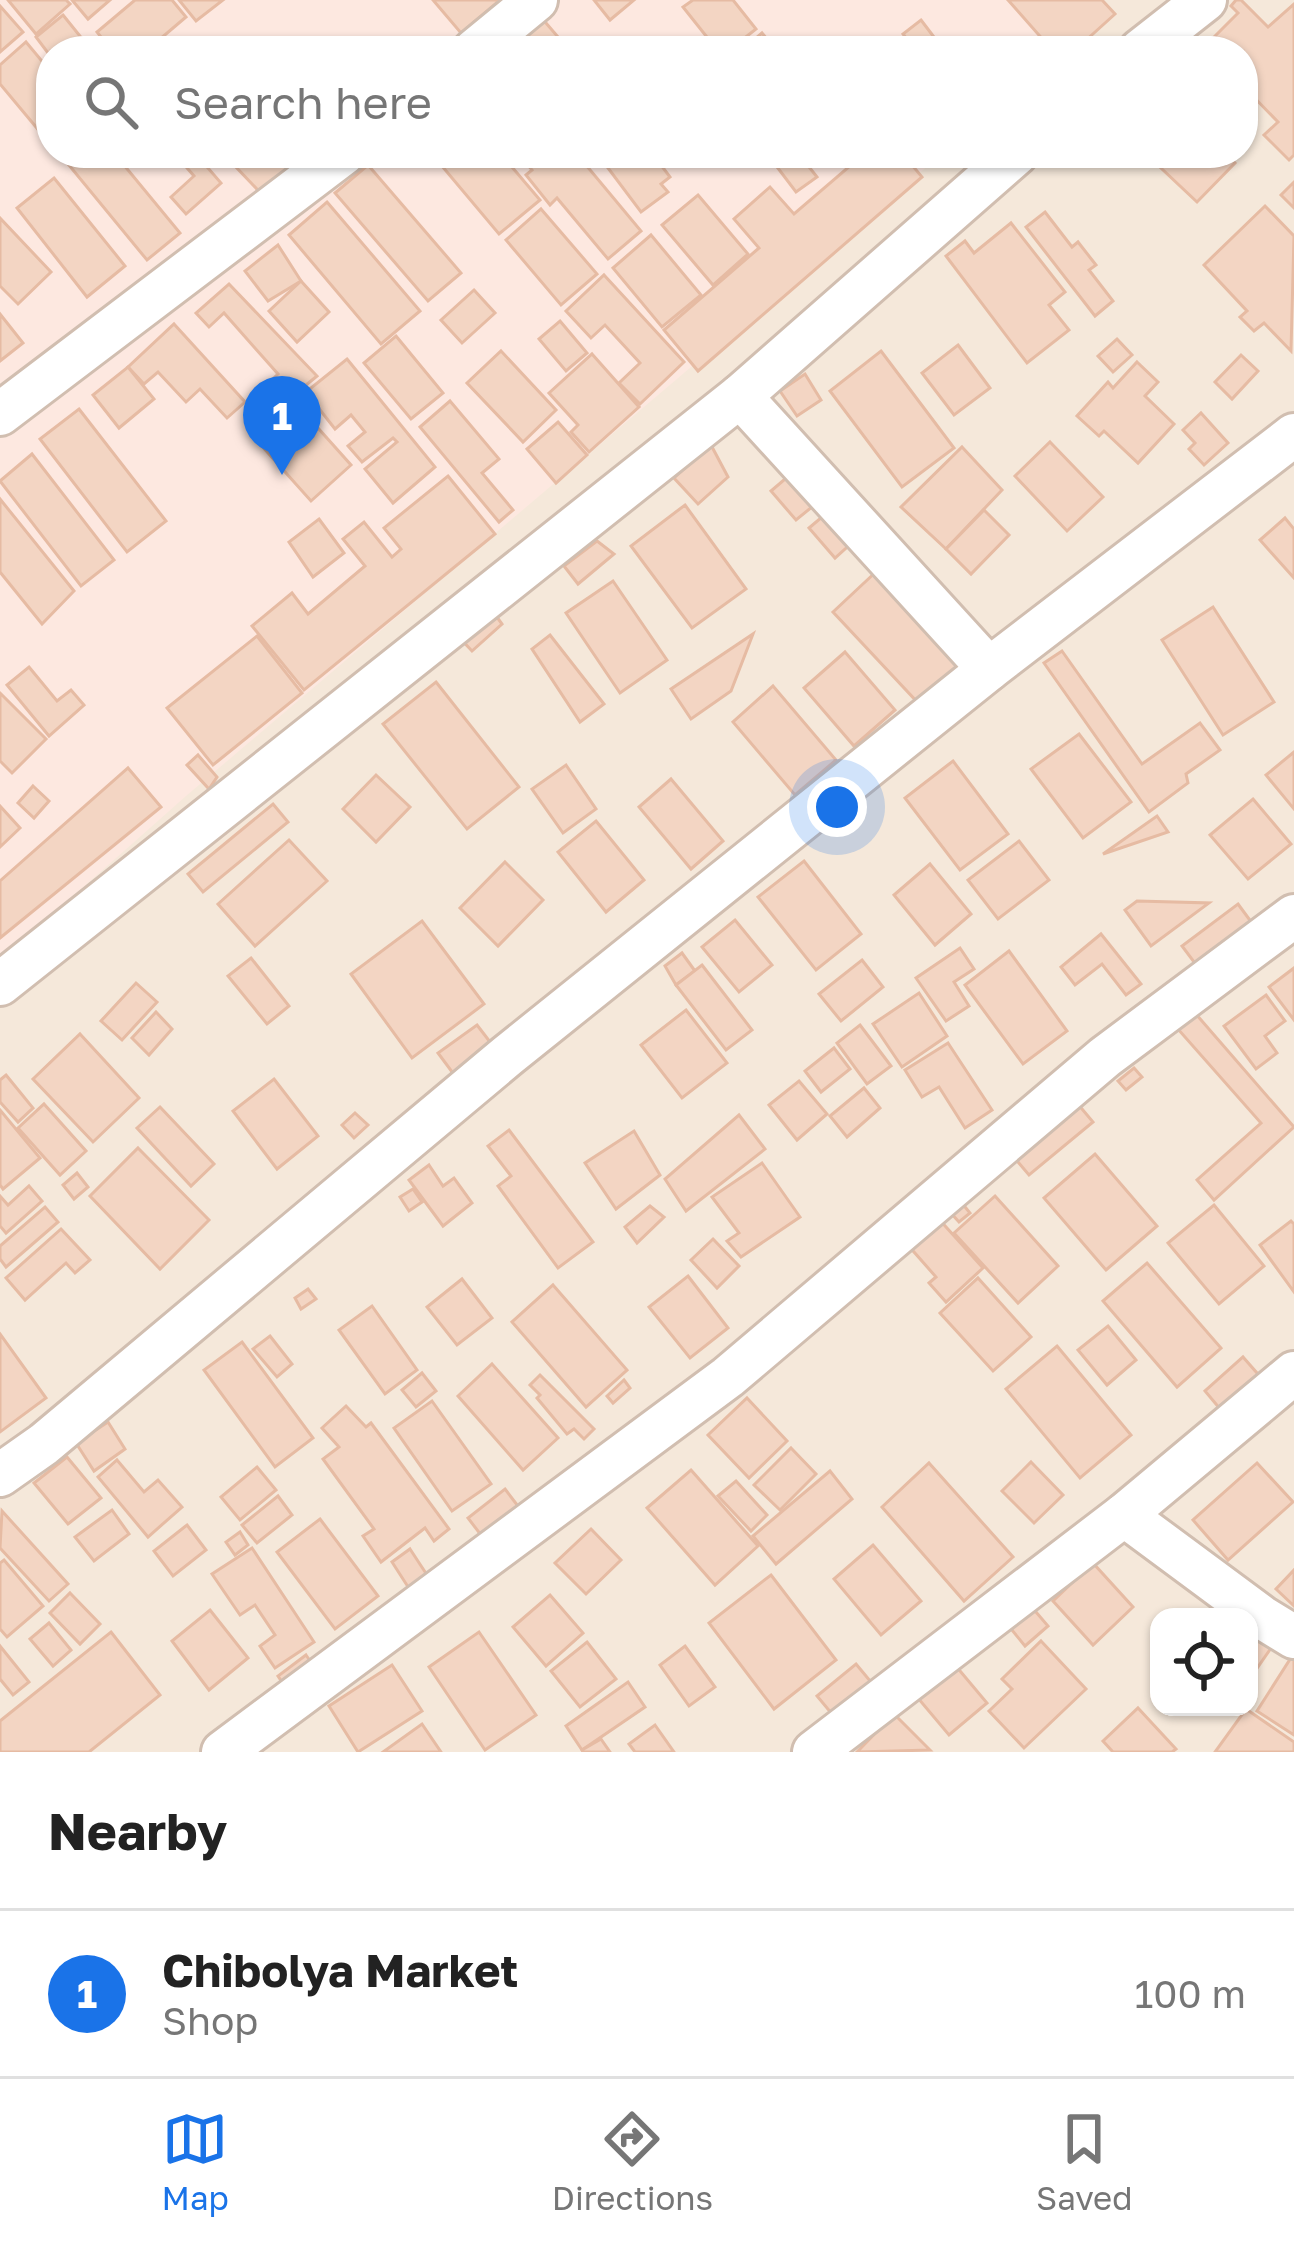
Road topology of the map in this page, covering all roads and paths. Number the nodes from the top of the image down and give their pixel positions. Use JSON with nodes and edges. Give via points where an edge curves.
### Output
{"nodes":[{"id":1,"x":536,"y":0,"type":"edge"},
{"id":2,"x":1179,"y":8,"type":"edge"},
{"id":3,"x":492,"y":36,"type":"edge"},
{"id":4,"x":1153,"y":36,"type":"edge"},
{"id":5,"x":324,"y":168,"type":"edge"},
{"id":6,"x":1000,"y":168,"type":"edge"},
{"id":7,"x":740,"y":396,"type":"junction"},
{"id":8,"x":0,"y":414,"type":"edge"},
{"id":9,"x":1294,"y":434,"type":"edge"},
{"id":10,"x":989,"y":669,"type":"junction"},
{"id":11,"x":1294,"y":916,"type":"edge"},
{"id":12,"x":0,"y":984,"type":"edge"},
{"id":13,"x":1294,"y":1373,"type":"edge"},
{"id":14,"x":0,"y":1475,"type":"edge"},
{"id":15,"x":1124,"y":1515,"type":"junction"},
{"id":16,"x":1294,"y":1636,"type":"edge"},
{"id":17,"x":223,"y":1752,"type":"edge"},
{"id":18,"x":814,"y":1752,"type":"edge"}],
"edges":[{"from":1,"to":3,"type":"street"},
{"from":2,"to":4,"type":"street"},
{"from":5,"to":8,"type":"street"},
{"from":6,"to":7,"type":"street"},
{"from":7,"to":10,"type":"street"},
{"from":7,"to":12,"type":"street"},
{"from":9,"to":10,"type":"street"},
{"from":10,"to":14,"type":"street"},
{"from":11,"to":17,"type":"street","via":[[1105,1057],[728,1377]]},
{"from":13,"to":15,"type":"street"},
{"from":15,"to":16,"type":"street"},
{"from":15,"to":18,"type":"street"}]}
